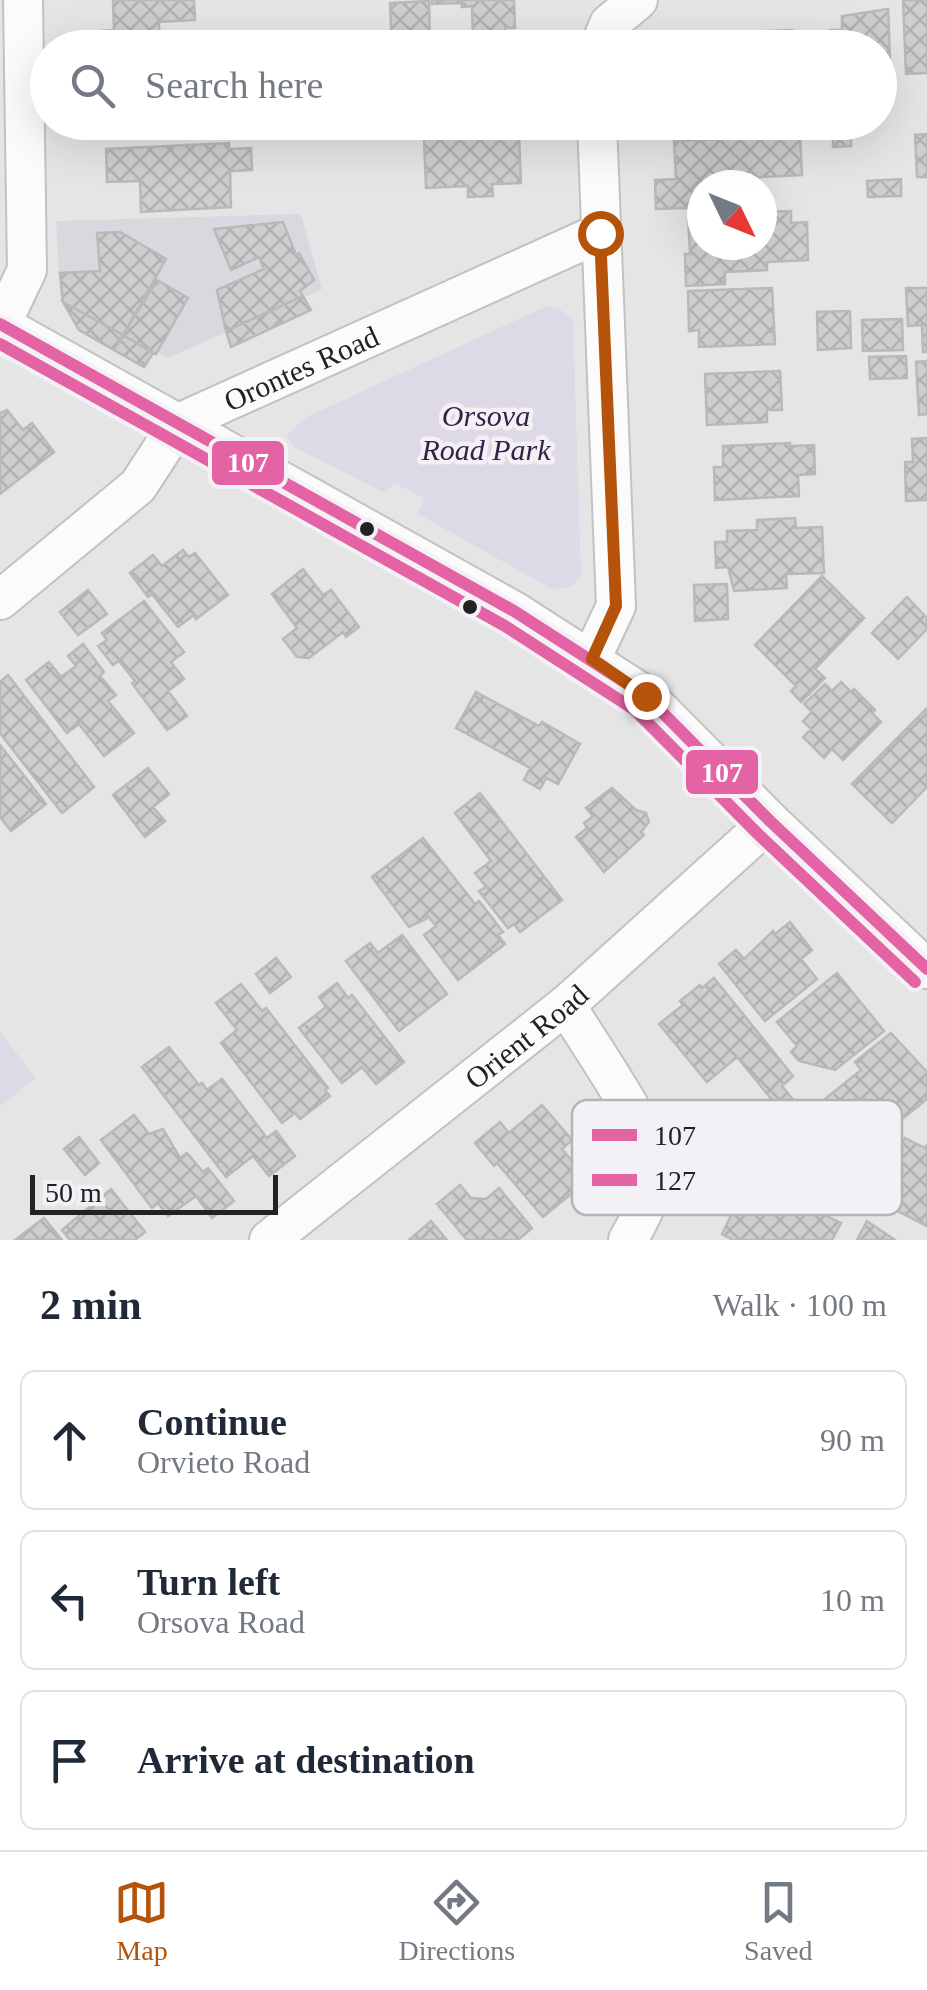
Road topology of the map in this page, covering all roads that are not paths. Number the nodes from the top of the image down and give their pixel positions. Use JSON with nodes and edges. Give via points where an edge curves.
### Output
{"nodes":[{"id":1,"x":22,"y":0,"type":"edge"},
{"id":2,"x":638,"y":0,"type":"edge"},
{"id":3,"x":606,"y":30,"type":"edge"},
{"id":4,"x":597,"y":140,"type":"edge"},
{"id":5,"x":600,"y":233,"type":"junction"},
{"id":6,"x":0,"y":325,"type":"edge"},
{"id":7,"x":179,"y":423,"type":"junction"},
{"id":8,"x":0,"y":600,"type":"edge"},
{"id":9,"x":592,"y":659,"type":"junction"},
{"id":10,"x":770,"y":821,"type":"junction"},
{"id":11,"x":927,"y":968,"type":"edge"},
{"id":12,"x":566,"y":1005,"type":"junction"},
{"id":13,"x":623,"y":1100,"type":"edge"},
{"id":14,"x":639,"y":1215,"type":"edge"},
{"id":15,"x":269,"y":1240,"type":"edge"},
{"id":16,"x":628,"y":1240,"type":"edge"}],
"edges":[{"from":1,"to":6,"type":"street","via":[[27,270]]},
{"from":2,"to":3,"type":"street"},
{"from":4,"to":5,"type":"street"},
{"from":5,"to":7,"type":"street","name":"Orontes Road"},
{"from":5,"to":9,"type":"street","via":[[616,606]]},
{"from":6,"to":7,"type":"street"},
{"from":7,"to":8,"type":"street","via":[[138,486]]},
{"from":7,"to":9,"type":"street"},
{"from":9,"to":10,"type":"street","via":[[646,696]]},
{"from":10,"to":11,"type":"street"},
{"from":10,"to":12,"type":"street","name":"Orient Road"},
{"from":12,"to":13,"type":"street"},
{"from":12,"to":15,"type":"street","name":"Orient Road"},
{"from":14,"to":16,"type":"street"}]}
